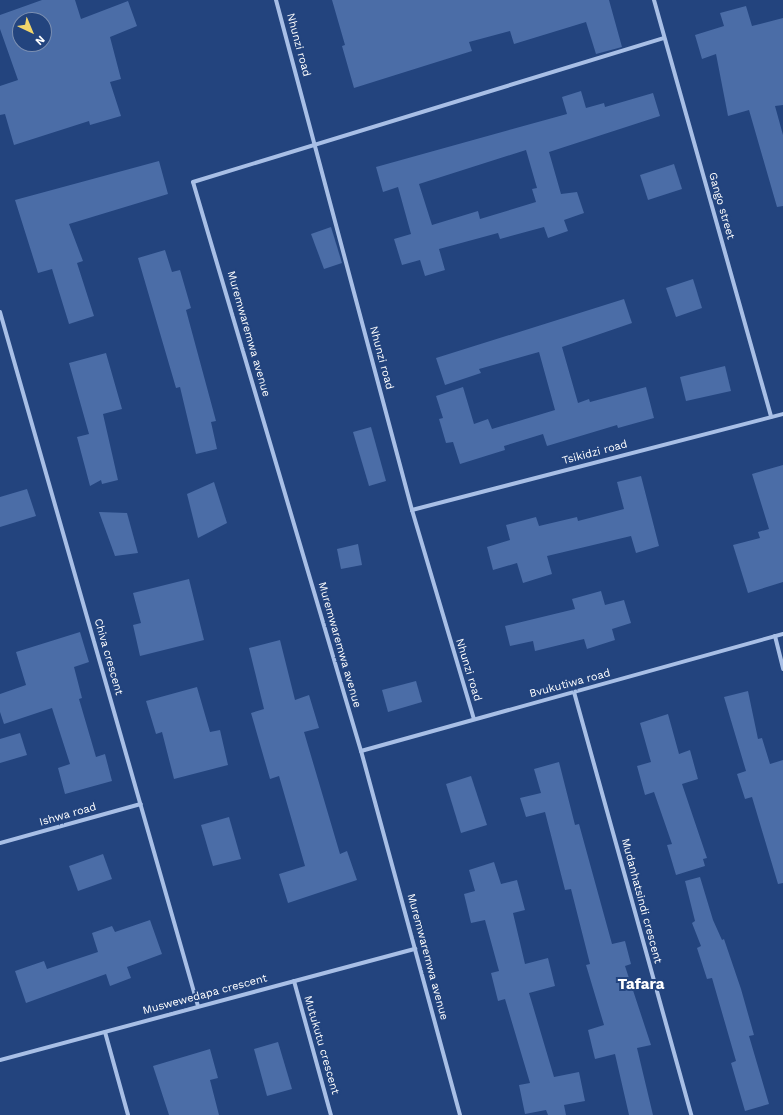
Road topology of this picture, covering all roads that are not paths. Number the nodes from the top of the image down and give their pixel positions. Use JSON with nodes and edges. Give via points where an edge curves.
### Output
{"nodes":[{"id":1,"x":276,"y":0,"type":"edge"},
{"id":2,"x":654,"y":0,"type":"edge"},
{"id":3,"x":663,"y":38,"type":"junction"},
{"id":4,"x":316,"y":144,"type":"junction"},
{"id":5,"x":0,"y":312,"type":"edge"},
{"id":6,"x":783,"y":414,"type":"edge"},
{"id":7,"x":772,"y":417,"type":"junction"},
{"id":8,"x":412,"y":510,"type":"junction"},
{"id":9,"x":783,"y":634,"type":"edge"},
{"id":10,"x":775,"y":636,"type":"junction"},
{"id":11,"x":783,"y":669,"type":"edge"},
{"id":12,"x":574,"y":692,"type":"junction"},
{"id":13,"x":474,"y":719,"type":"junction"},
{"id":14,"x":361,"y":751,"type":"junction"},
{"id":15,"x":141,"y":804,"type":"junction"},
{"id":16,"x":0,"y":843,"type":"edge"},
{"id":17,"x":415,"y":949,"type":"junction"},
{"id":18,"x":294,"y":981,"type":"junction"},
{"id":19,"x":198,"y":1006,"type":"junction"},
{"id":20,"x":105,"y":1032,"type":"junction"},
{"id":21,"x":0,"y":1060,"type":"edge"},
{"id":22,"x":128,"y":1115,"type":"edge"},
{"id":23,"x":331,"y":1115,"type":"edge"},
{"id":24,"x":460,"y":1115,"type":"edge"},
{"id":25,"x":691,"y":1115,"type":"edge"}],
"edges":[{"from":1,"to":4,"type":"street","name":"Nhunzi road"},
{"from":2,"to":3,"type":"street","name":"Gango street"},
{"from":3,"to":4,"type":"street"},
{"from":3,"to":7,"type":"street","name":"Gango street"},
{"from":4,"to":8,"type":"street","name":"Nhunzi road"},
{"from":4,"to":14,"type":"street","name":"Muremwaremwa avenue","via":[[193,182]]},
{"from":5,"to":15,"type":"street","name":"Chiva crescent"},
{"from":6,"to":7,"type":"street","name":"Tsikidzi road"},
{"from":7,"to":8,"type":"street","name":"Tsikidzi road"},
{"from":8,"to":13,"type":"street","name":"Nhunzi road"},
{"from":9,"to":10,"type":"street","name":"Bvukutiwa road"},
{"from":10,"to":11,"type":"street"},
{"from":10,"to":12,"type":"street","name":"Bvukutiwa road"},
{"from":12,"to":13,"type":"street","name":"Bvukutiwa road"},
{"from":12,"to":25,"type":"street","name":"Mudanhatsindi crescent"},
{"from":13,"to":14,"type":"street","name":"Bvukutiwa road"},
{"from":14,"to":17,"type":"street","name":"Muremwaremwa avenue"},
{"from":15,"to":16,"type":"street","name":"Ishwa road"},
{"from":15,"to":19,"type":"street","name":"Chiva crescent"},
{"from":17,"to":18,"type":"street","name":"Muswewedapa crescent"},
{"from":17,"to":24,"type":"street","name":"Muremwaremwa avenue"},
{"from":18,"to":19,"type":"street","name":"Muswewedapa crescent"},
{"from":18,"to":23,"type":"street","name":"Mutukutu crescent"},
{"from":19,"to":20,"type":"street","name":"Muswewedapa crescent"},
{"from":20,"to":21,"type":"street","name":"Muswewedapa crescent"},
{"from":20,"to":22,"type":"street"}]}
